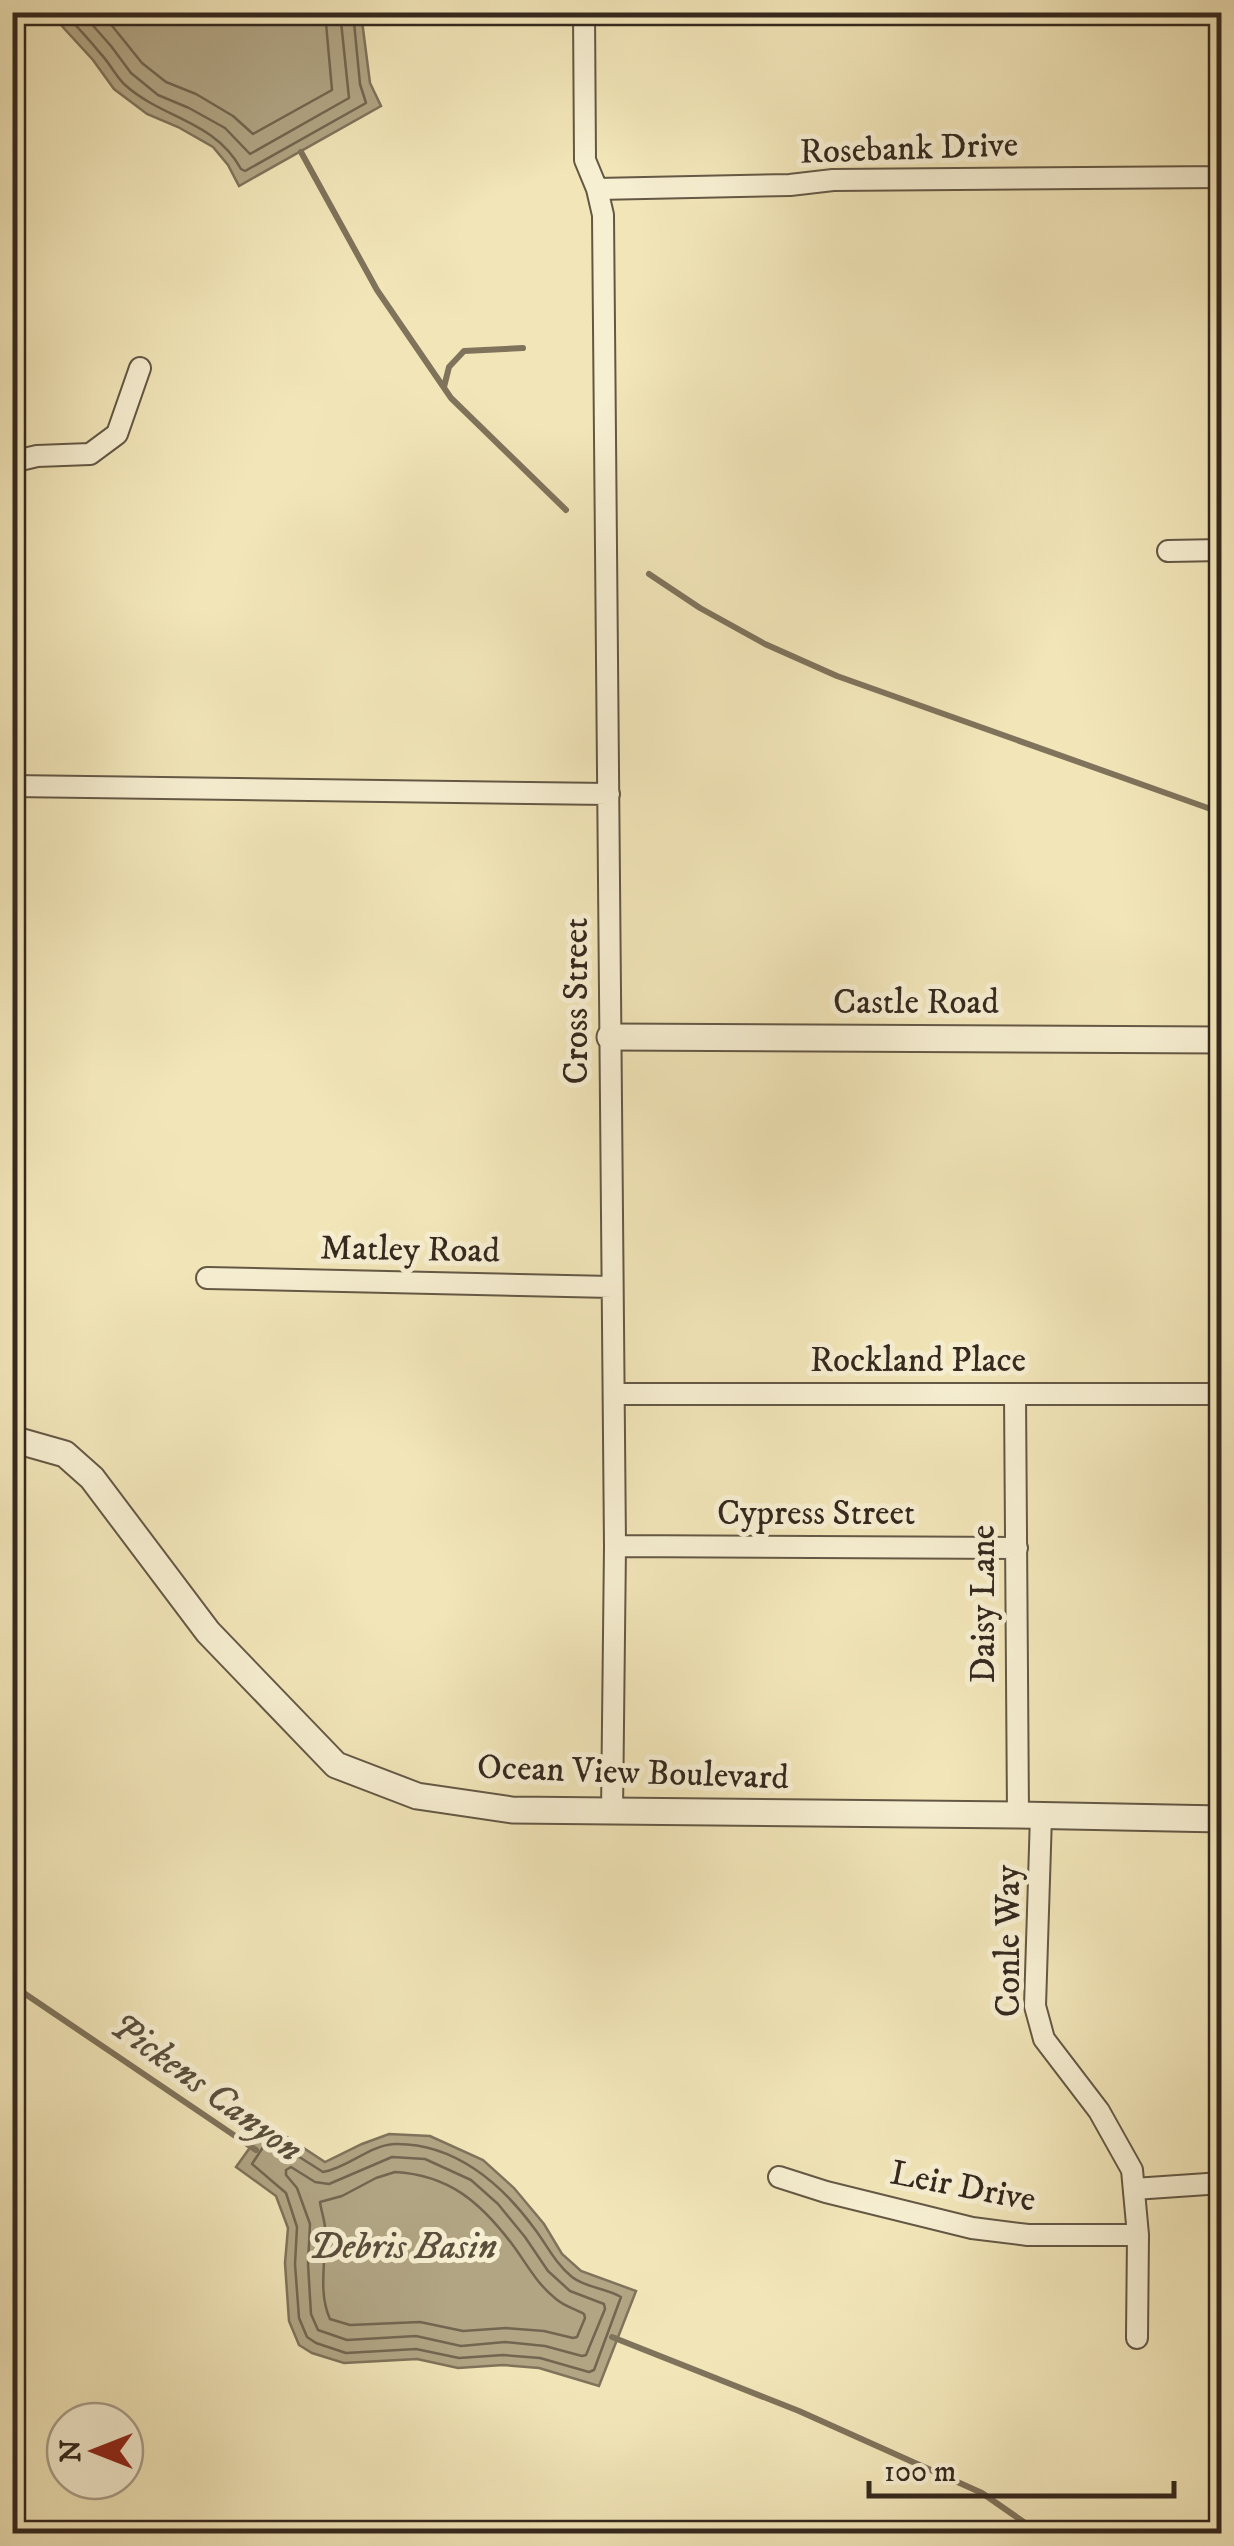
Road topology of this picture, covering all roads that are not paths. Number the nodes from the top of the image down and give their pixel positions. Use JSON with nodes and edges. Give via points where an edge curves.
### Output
{"nodes":[{"id":1,"x":584,"y":12,"type":"edge"},
{"id":2,"x":1222,"y":54,"type":"edge"},
{"id":3,"x":1221,"y":177,"type":"edge"},
{"id":4,"x":598,"y":189,"type":"junction"},
{"id":5,"x":140,"y":368,"type":"dead end"},
{"id":6,"x":12,"y":462,"type":"edge"},
{"id":7,"x":1222,"y":550,"type":"edge"},
{"id":8,"x":1168,"y":551,"type":"dead end"},
{"id":9,"x":12,"y":786,"type":"edge"},
{"id":10,"x":609,"y":794,"type":"junction"},
{"id":11,"x":610,"y":1036,"type":"junction"},
{"id":12,"x":1222,"y":1040,"type":"edge"},
{"id":13,"x":207,"y":1278,"type":"dead end"},
{"id":14,"x":612,"y":1287,"type":"junction"},
{"id":15,"x":614,"y":1394,"type":"junction"},
{"id":16,"x":1014,"y":1394,"type":"junction"},
{"id":17,"x":1222,"y":1394,"type":"edge"},
{"id":18,"x":12,"y":1439,"type":"edge"},
{"id":19,"x":615,"y":1546,"type":"junction"},
{"id":20,"x":1017,"y":1548,"type":"junction"},
{"id":21,"x":612,"y":1813,"type":"junction"},
{"id":22,"x":1030,"y":1815,"type":"junction"},
{"id":23,"x":1222,"y":1820,"type":"edge"},
{"id":24,"x":779,"y":2177,"type":"dead end"},
{"id":25,"x":1222,"y":2183,"type":"edge"},
{"id":26,"x":1134,"y":2189,"type":"junction"},
{"id":27,"x":1138,"y":2236,"type":"junction"},
{"id":28,"x":1137,"y":2338,"type":"dead end"}],
"edges":[{"from":1,"to":4,"type":"street","name":"Cross Street","via":[[584,160]]},
{"from":2,"to":3,"type":"street"},
{"from":3,"to":4,"type":"street","name":"Rosebank Drive"},
{"from":4,"to":10,"type":"street","name":"Cross Street","via":[[604,215]]},
{"from":5,"to":6,"type":"street","via":[[117,434],[90,454]]},
{"from":7,"to":8,"type":"street"},
{"from":9,"to":10,"type":"street"},
{"from":10,"to":11,"type":"street","name":"Cross Street"},
{"from":11,"to":12,"type":"street","name":"Castle Road"},
{"from":11,"to":14,"type":"street","name":"Cross Street"},
{"from":13,"to":14,"type":"street","name":"Matley Road"},
{"from":14,"to":15,"type":"street","name":"Cross Street"},
{"from":15,"to":16,"type":"street","name":"Rockland Place"},
{"from":15,"to":19,"type":"street","name":"Cross Street"},
{"from":16,"to":17,"type":"street","name":"Rockland Place"},
{"from":16,"to":20,"type":"street","name":"Daisy Lane"},
{"from":18,"to":21,"type":"street","name":"Ocean View Boulevard","via":[[65,1454],[92,1478],[208,1632],[336,1765],[416,1796],[512,1810]]},
{"from":19,"to":20,"type":"street","name":"Cypress Street"},
{"from":19,"to":21,"type":"street","name":"Cross Street"},
{"from":20,"to":22,"type":"street","name":"Daisy Lane"},
{"from":21,"to":22,"type":"street","name":"Ocean View Boulevard"},
{"from":22,"to":23,"type":"street","name":"Ocean View Boulevard"},
{"from":22,"to":26,"type":"street","name":"Conle Way","via":[[1034,2006],[1044,2040],[1098,2111],[1132,2170]]},
{"from":24,"to":27,"type":"street","name":"Leir Drive","via":[[972,2228]]},
{"from":25,"to":26,"type":"street"},
{"from":26,"to":27,"type":"street","name":"Conle Way"},
{"from":27,"to":28,"type":"street","name":"Conle Way"}]}
